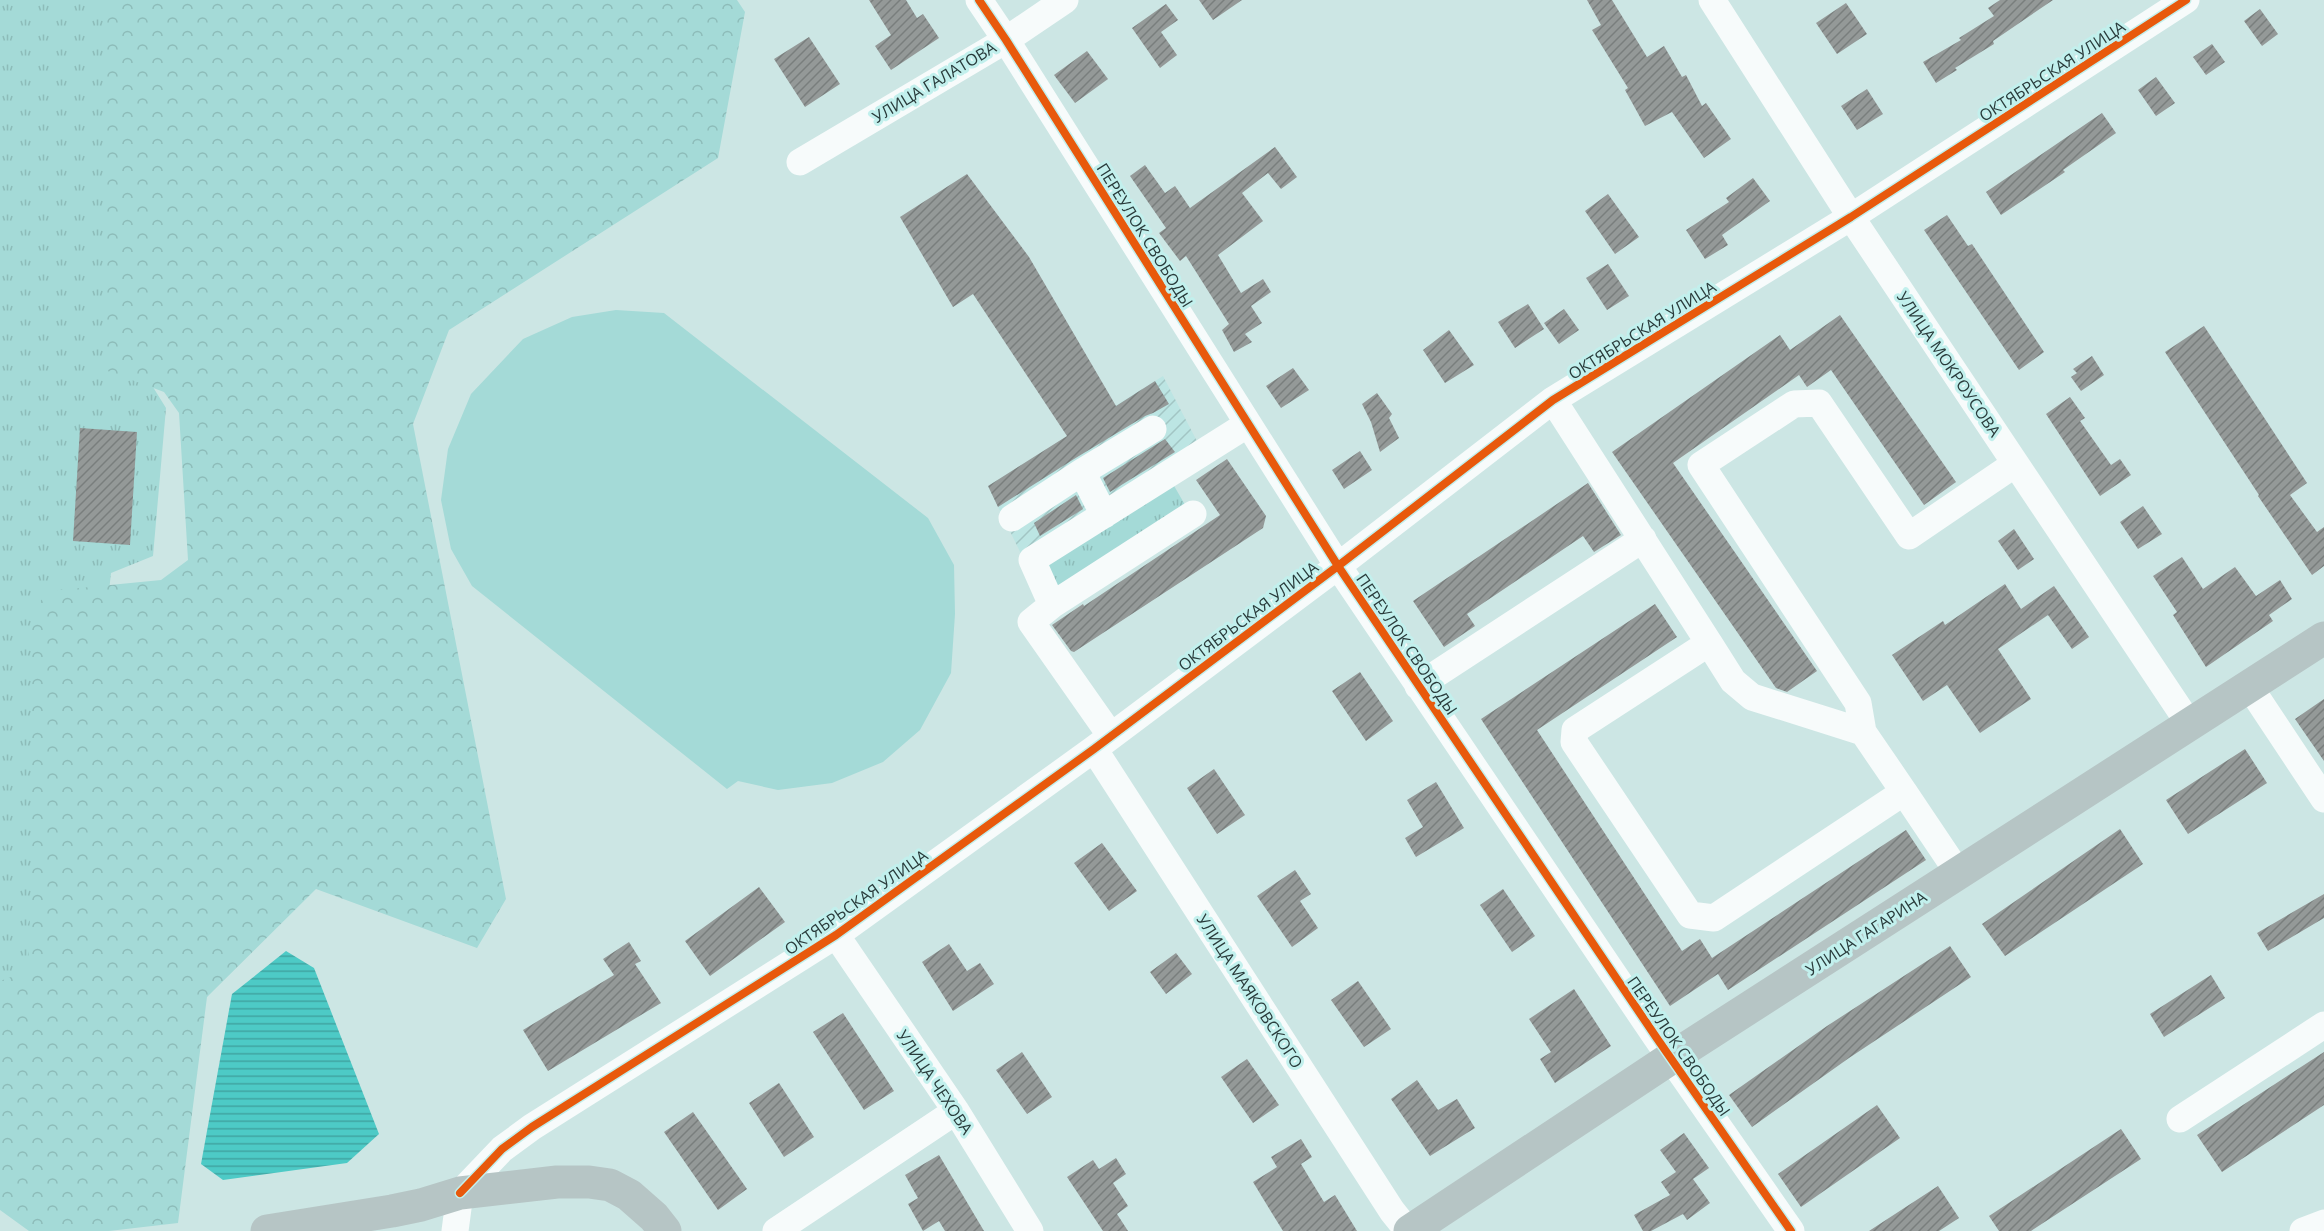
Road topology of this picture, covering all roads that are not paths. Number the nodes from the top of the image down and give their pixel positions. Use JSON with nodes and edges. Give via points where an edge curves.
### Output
{"nodes":[{"id":1,"x":979,"y":0,"type":"edge"},
{"id":2,"x":1065,"y":0,"type":"edge"},
{"id":3,"x":1712,"y":0,"type":"edge"},
{"id":4,"x":2186,"y":0,"type":"edge"},
{"id":5,"x":1006,"y":40,"type":"junction"},
{"id":6,"x":800,"y":162,"type":"dead end"},
{"id":7,"x":1851,"y":217,"type":"junction"},
{"id":8,"x":1553,"y":400,"type":"junction"},
{"id":9,"x":1248,"y":424,"type":"junction"},
{"id":10,"x":1153,"y":429,"type":"dead end"},
{"id":11,"x":2015,"y":464,"type":"junction"},
{"id":12,"x":1082,"y":472,"type":"junction"},
{"id":13,"x":1193,"y":514,"type":"dead end"},
{"id":14,"x":1104,"y":515,"type":"junction"},
{"id":15,"x":1012,"y":518,"type":"dead end"},
{"id":16,"x":1643,"y":539,"type":"junction"},
{"id":17,"x":1338,"y":566,"type":"junction"},
{"id":18,"x":1052,"y":605,"type":"junction"},
{"id":19,"x":2324,"y":638,"type":"edge"},
{"id":20,"x":1709,"y":643,"type":"junction"},
{"id":21,"x":1418,"y":686,"type":"junction"},
{"id":22,"x":2249,"y":686,"type":"junction"},
{"id":23,"x":2190,"y":725,"type":"junction"},
{"id":24,"x":1863,"y":732,"type":"junction"},
{"id":25,"x":1102,"y":742,"type":"junction"},
{"id":26,"x":2315,"y":766,"type":"edge"},
{"id":27,"x":1904,"y":792,"type":"junction"},
{"id":28,"x":2324,"y":799,"type":"edge"},
{"id":29,"x":1959,"y":874,"type":"junction"},
{"id":30,"x":836,"y":935,"type":"junction"},
{"id":31,"x":2324,"y":1025,"type":"edge"},
{"id":32,"x":1671,"y":1058,"type":"junction"},
{"id":33,"x":956,"y":1111,"type":"junction"},
{"id":34,"x":2180,"y":1119,"type":"dead end"},
{"id":35,"x":460,"y":1193,"type":"junction"},
{"id":36,"x":2324,"y":1223,"type":"edge"},
{"id":37,"x":267,"y":1231,"type":"edge"},
{"id":38,"x":456,"y":1231,"type":"edge"},
{"id":39,"x":665,"y":1231,"type":"edge"},
{"id":40,"x":776,"y":1231,"type":"edge"},
{"id":41,"x":1030,"y":1231,"type":"edge"},
{"id":42,"x":1409,"y":1231,"type":"edge"},
{"id":43,"x":1791,"y":1231,"type":"edge"},
{"id":44,"x":2303,"y":1231,"type":"edge"}],
"edges":[{"from":1,"to":5,"type":"street","name":"ПЕРЕУЛОК СВОБОДЫ"},
{"from":2,"to":5,"type":"street","name":"УЛИЦА ГАЛАТОВА"},
{"from":3,"to":7,"type":"street","name":"УЛИЦА МОКРОУСОВА"},
{"from":4,"to":7,"type":"street","name":"ОКТЯБРЬСКАЯ УЛИЦА"},
{"from":5,"to":6,"type":"street","name":"УЛИЦА ГАЛАТОВА"},
{"from":5,"to":9,"type":"street","name":"ПЕРЕУЛОК СВОБОДЫ"},
{"from":7,"to":8,"type":"street","name":"ОКТЯБРЬСКАЯ УЛИЦА"},
{"from":7,"to":11,"type":"street","name":"УЛИЦА МОКРОУСОВА"},
{"from":8,"to":16,"type":"street"},
{"from":8,"to":17,"type":"street","name":"ОКТЯБРЬСКАЯ УЛИЦА"},
{"from":9,"to":14,"type":"street"},
{"from":9,"to":17,"type":"street","name":"ПЕРЕУЛОК СВОБОДЫ"},
{"from":10,"to":12,"type":"street"},
{"from":11,"to":23,"type":"street","name":"УЛИЦА МОКРОУСОВА"},
{"from":11,"to":24,"type":"street","via":[[1909,536],[1820,404],[1794,404],[1701,465],[1858,703]]},
{"from":12,"to":14,"type":"street"},
{"from":12,"to":15,"type":"street"},
{"from":13,"to":18,"type":"street"},
{"from":14,"to":18,"type":"street","via":[[1032,560]]},
{"from":16,"to":20,"type":"street"},
{"from":16,"to":21,"type":"street"},
{"from":17,"to":21,"type":"street","name":"ПЕРЕУЛОК СВОБОДЫ"},
{"from":17,"to":25,"type":"street","name":"ОКТЯБРЬСКАЯ УЛИЦА"},
{"from":18,"to":25,"type":"street","name":"УЛИЦА МАЯКОВСКОГО","via":[[1031,622]]},
{"from":19,"to":22,"type":"main road","name":"УЛИЦА ГАГАРИНА"},
{"from":20,"to":24,"type":"street","via":[[1732,681],[1752,697]]},
{"from":20,"to":27,"type":"street","via":[[1575,730],[1574,742],[1690,915],[1714,918]]},
{"from":21,"to":32,"type":"street","name":"ПЕРЕУЛОК СВОБОДЫ"},
{"from":22,"to":23,"type":"main road","name":"УЛИЦА ГАГАРИНА"},
{"from":22,"to":26,"type":"street"},
{"from":23,"to":29,"type":"main road","name":"УЛИЦА ГАГАРИНА"},
{"from":24,"to":27,"type":"street"},
{"from":25,"to":30,"type":"street","name":"ОКТЯБРЬСКАЯ УЛИЦА"},
{"from":25,"to":42,"type":"street","name":"УЛИЦА МАЯКОВСКОГО","via":[[1392,1211]]},
{"from":26,"to":28,"type":"street"},
{"from":27,"to":29,"type":"street"},
{"from":29,"to":32,"type":"main road","name":"УЛИЦА ГАГАРИНА"},
{"from":30,"to":33,"type":"street","name":"УЛИЦА ЧЕХОВА"},
{"from":30,"to":35,"type":"street","name":"ОКТЯБРЬСКАЯ УЛИЦА","via":[[532,1127],[502,1149]]},
{"from":31,"to":34,"type":"street"},
{"from":32,"to":42,"type":"main road","name":"УЛИЦА ГАГАРИНА"},
{"from":32,"to":43,"type":"street","name":"ПЕРЕУЛОК СВОБОДЫ"},
{"from":33,"to":40,"type":"street"},
{"from":33,"to":41,"type":"street","name":"УЛИЦА ЧЕХОВА"},
{"from":35,"to":37,"type":"main road","name":"ОКТЯБРЬСКАЯ УЛИЦА","via":[[392,1211]]},
{"from":35,"to":38,"type":"street"},
{"from":35,"to":39,"type":"main road","via":[[557,1182],[610,1185],[629,1195]]},
{"from":36,"to":44,"type":"street"}]}
